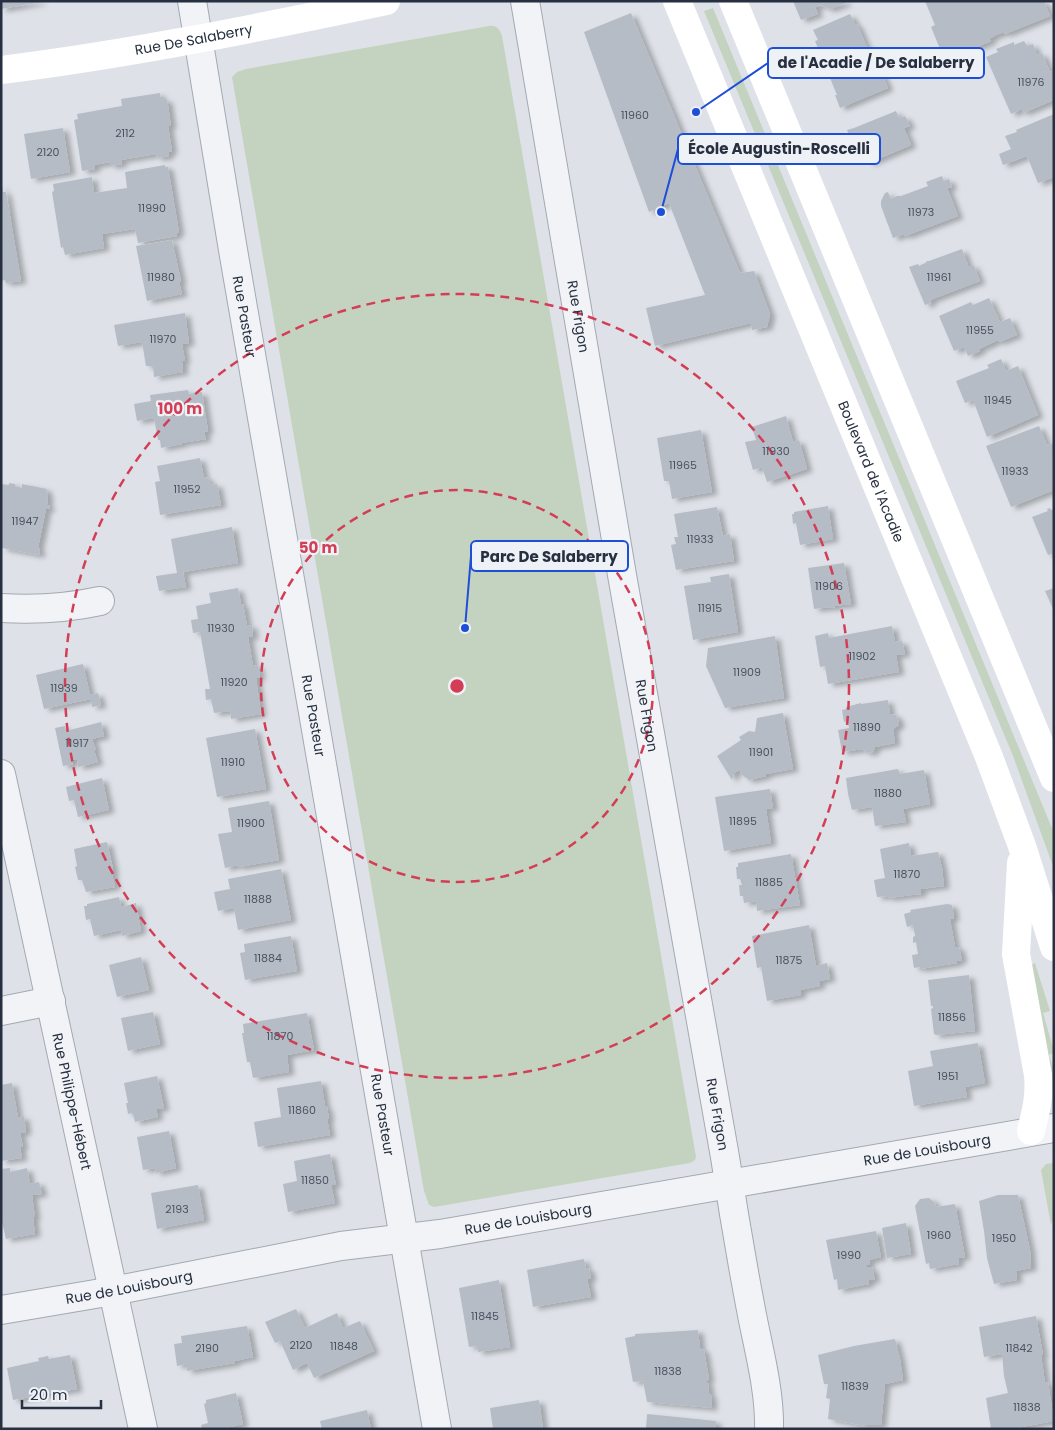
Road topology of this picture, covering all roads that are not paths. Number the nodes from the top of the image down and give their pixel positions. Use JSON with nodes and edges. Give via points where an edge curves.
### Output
{"nodes":[{"id":1,"x":192,"y":1,"type":"edge"},
{"id":2,"x":386,"y":1,"type":"edge"},
{"id":3,"x":525,"y":1,"type":"edge"},
{"id":4,"x":677,"y":1,"type":"edge"},
{"id":5,"x":734,"y":1,"type":"edge"},
{"id":6,"x":198,"y":39,"type":"junction"},
{"id":7,"x":1,"y":70,"type":"edge"},
{"id":8,"x":100,"y":601,"type":"dead end"},
{"id":9,"x":1,"y":608,"type":"edge"},
{"id":10,"x":1,"y":774,"type":"edge"},
{"id":11,"x":1054,"y":778,"type":"edge"},
{"id":12,"x":1022,"y":846,"type":"junction"},
{"id":13,"x":1054,"y":947,"type":"edge"},
{"id":14,"x":51,"y":1001,"type":"junction"},
{"id":15,"x":1,"y":1011,"type":"edge"},
{"id":16,"x":1042,"y":1129,"type":"edge"},
{"id":17,"x":729,"y":1183,"type":"junction"},
{"id":18,"x":404,"y":1238,"type":"junction"},
{"id":19,"x":112,"y":1291,"type":"junction"},
{"id":20,"x":1,"y":1310,"type":"edge"},
{"id":21,"x":143,"y":1429,"type":"edge"},
{"id":22,"x":437,"y":1429,"type":"edge"},
{"id":23,"x":769,"y":1429,"type":"edge"}],
"edges":[{"from":1,"to":6,"type":"street","name":"Rue Pasteur"},
{"from":2,"to":6,"type":"main road","name":"Rue De Salaberry"},
{"from":3,"to":17,"type":"street","name":"Rue Frigon"},
{"from":4,"to":12,"type":"main road","name":"Boulevard de l'Acadie","via":[[989,757]]},
{"from":5,"to":11,"type":"main road"},
{"from":6,"to":7,"type":"main road","name":"Rue De Salaberry"},
{"from":6,"to":18,"type":"street","name":"Rue Pasteur"},
{"from":8,"to":9,"type":"street","via":[[72,606]]},
{"from":10,"to":14,"type":"street","name":"Rue Philippe-Hébert"},
{"from":12,"to":13,"type":"main road","name":"Boulevard de l'Acadie"},
{"from":12,"to":16,"type":"main road","via":[[1016,954],[1038,1075]]},
{"from":14,"to":15,"type":"street"},
{"from":14,"to":19,"type":"street","name":"Rue Philippe-Hébert"},
{"from":16,"to":17,"type":"street","name":"Rue de Louisbourg"},
{"from":17,"to":18,"type":"street","name":"Rue de Louisbourg"},
{"from":17,"to":23,"type":"street","name":"Rue Frigon","via":[[762,1370]]},
{"from":18,"to":19,"type":"street","name":"Rue de Louisbourg","via":[[341,1246]]},
{"from":18,"to":22,"type":"street","name":"Rue Pasteur"},
{"from":19,"to":20,"type":"street","name":"Rue de Louisbourg"},
{"from":19,"to":21,"type":"street","name":"Rue Philippe-Hébert"}]}
